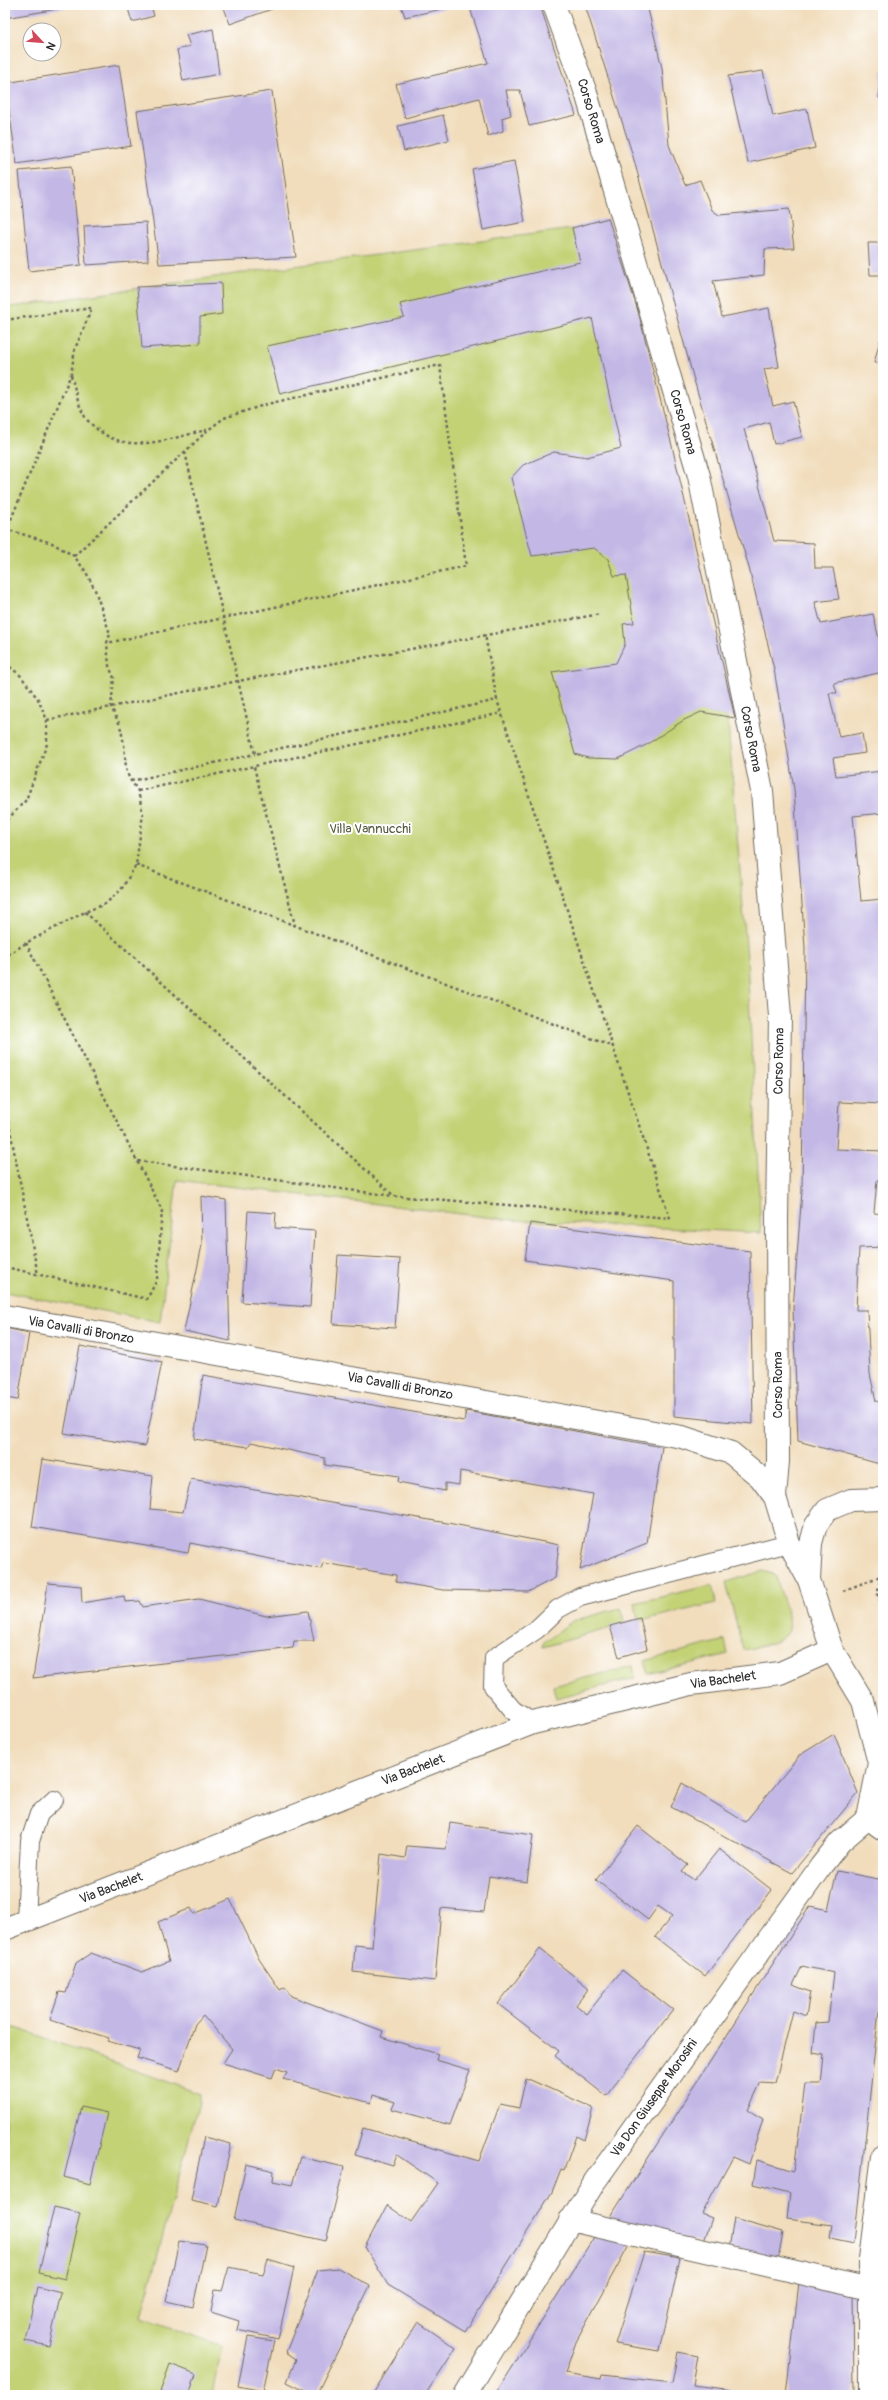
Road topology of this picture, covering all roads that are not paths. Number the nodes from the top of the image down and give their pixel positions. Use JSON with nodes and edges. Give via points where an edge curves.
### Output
{"nodes":[{"id":1,"x":554,"y":5,"type":"edge"},
{"id":2,"x":5,"y":1316,"type":"edge"},
{"id":3,"x":775,"y":1497,"type":"junction"},
{"id":4,"x":883,"y":1499,"type":"edge"},
{"id":5,"x":789,"y":1543,"type":"junction"},
{"id":6,"x":809,"y":1580,"type":"junction"},
{"id":7,"x":832,"y":1650,"type":"junction"},
{"id":8,"x":863,"y":1701,"type":"junction"},
{"id":9,"x":883,"y":1711,"type":"edge"},
{"id":10,"x":533,"y":1723,"type":"junction"},
{"id":11,"x":54,"y":1800,"type":"dead end"},
{"id":12,"x":875,"y":1824,"type":"edge"},
{"id":13,"x":26,"y":1921,"type":"junction"},
{"id":14,"x":5,"y":1929,"type":"edge"},
{"id":15,"x":883,"y":2155,"type":"edge"},
{"id":16,"x":570,"y":2220,"type":"junction"},
{"id":17,"x":870,"y":2289,"type":"junction"},
{"id":18,"x":465,"y":2395,"type":"edge"},
{"id":19,"x":870,"y":2395,"type":"edge"}],
"edges":[{"from":1,"to":3,"type":"street","name":"Corso Roma","via":[[586,93],[699,476],[762,791],[780,1016],[777,1218],[778,1461]]},
{"from":2,"to":3,"type":"street","name":"Via Cavalli di Bronzo","via":[[682,1437],[731,1453],[760,1477]]},
{"from":3,"to":5,"type":"street"},
{"from":4,"to":6,"type":"street","via":[[851,1500],[827,1510],[816,1525],[811,1543]]},
{"from":5,"to":6,"type":"street"},
{"from":5,"to":10,"type":"lane","via":[[580,1597],[558,1609],[536,1630],[494,1658],[493,1686],[513,1710]]},
{"from":6,"to":7,"type":"street"},
{"from":7,"to":8,"type":"street"},
{"from":7,"to":10,"type":"street","name":"Via Bachelet","via":[[780,1673],[691,1684]]},
{"from":8,"to":9,"type":"street"},
{"from":8,"to":12,"type":"street","via":[[879,1763]]},
{"from":10,"to":13,"type":"street","name":"Via Bachelet"},
{"from":11,"to":13,"type":"lane","via":[[39,1814],[30,1841]]},
{"from":12,"to":16,"type":"street","name":"Via Don Giuseppe Morosini","via":[[840,1842],[821,1866],[683,2057]]},
{"from":13,"to":14,"type":"street","name":"Via Bachelet"},
{"from":15,"to":17,"type":"street","via":[[870,2259]]},
{"from":16,"to":17,"type":"street"},
{"from":16,"to":18,"type":"street","name":"Via Don Giuseppe Morosini"},
{"from":17,"to":19,"type":"street"}]}
